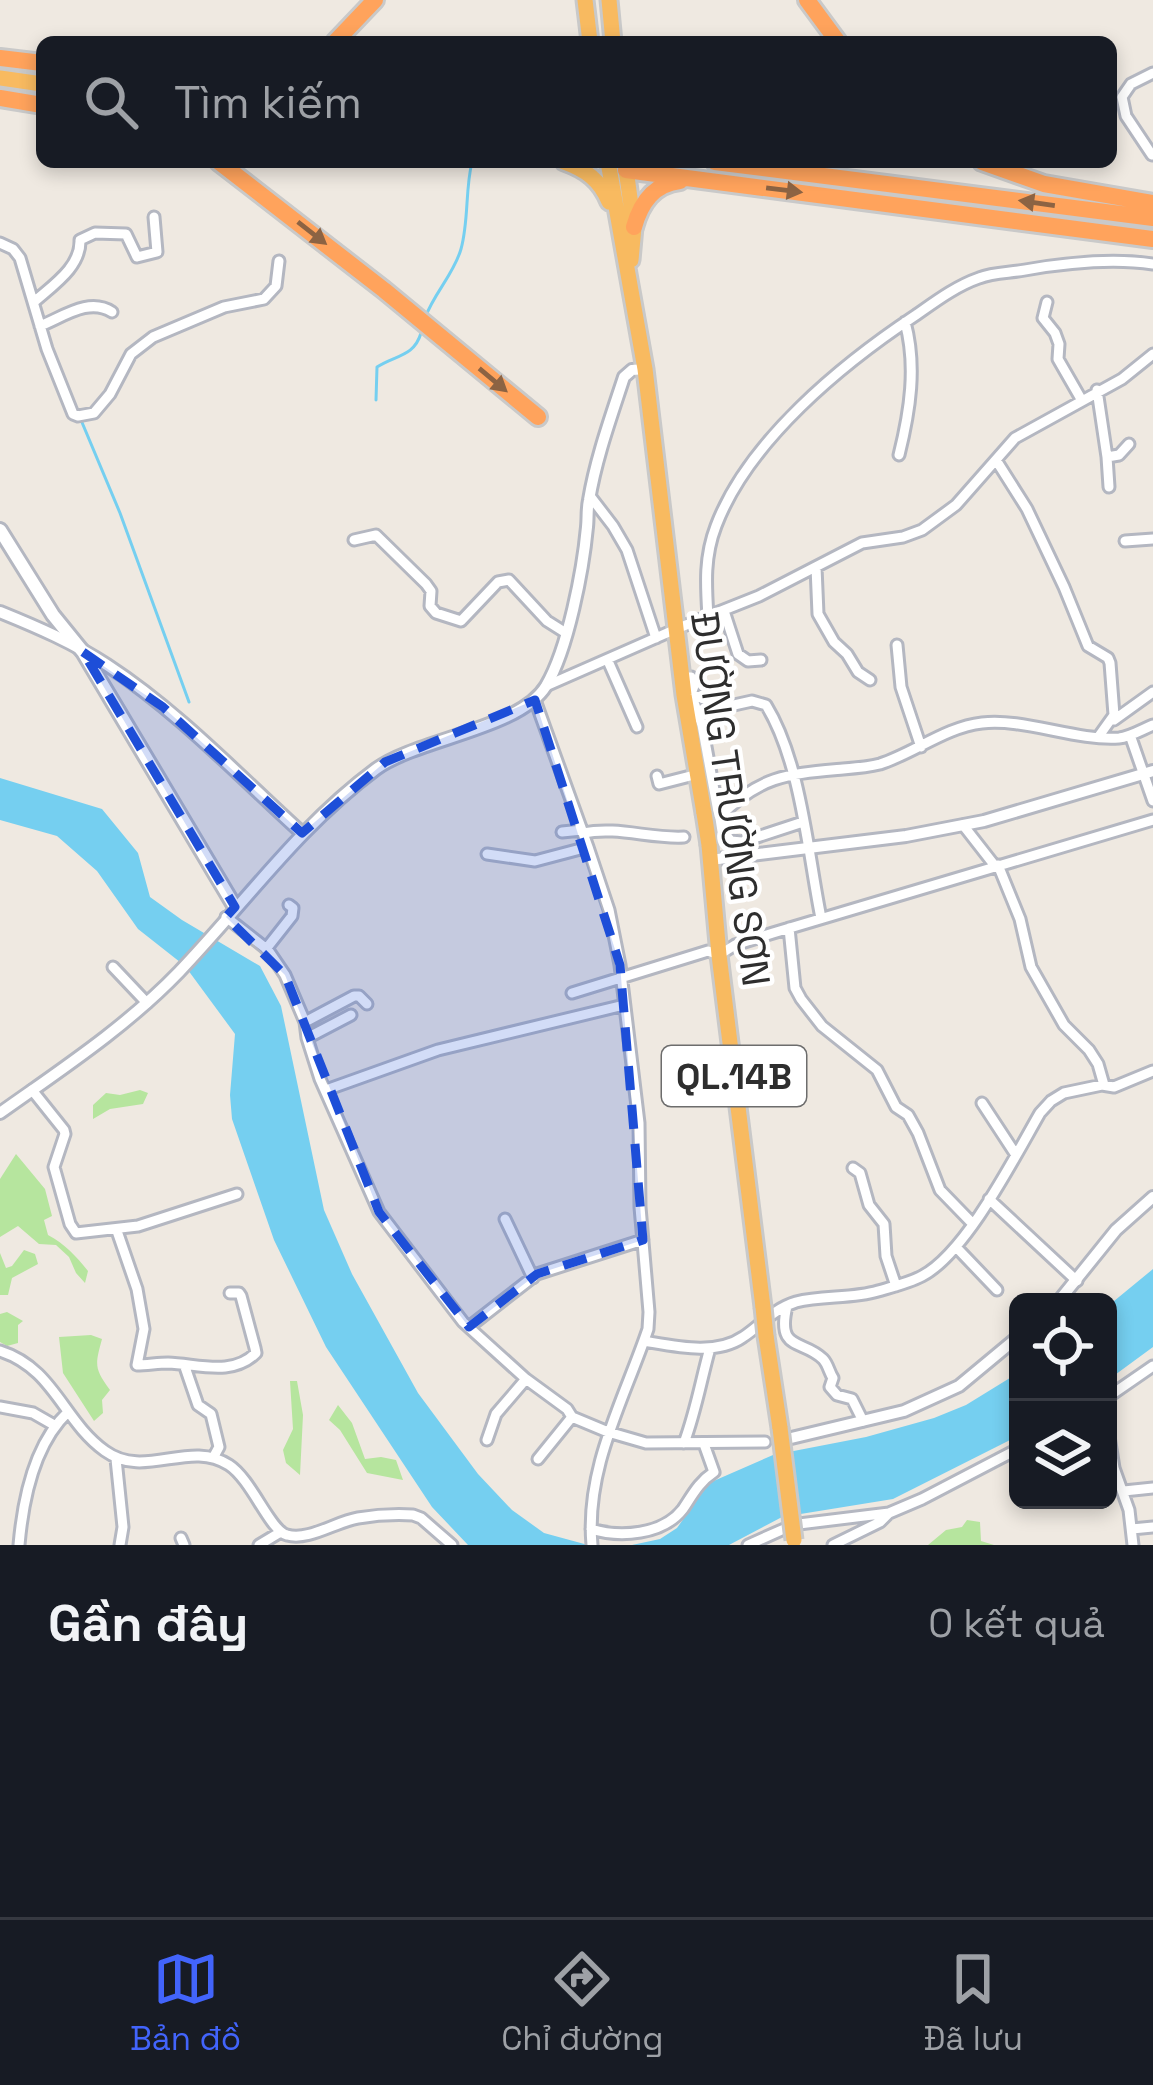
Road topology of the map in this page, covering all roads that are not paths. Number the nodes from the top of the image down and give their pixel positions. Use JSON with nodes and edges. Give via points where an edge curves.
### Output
{"nodes":[{"id":1,"x":375,"y":0,"type":"edge"},
{"id":2,"x":585,"y":0,"type":"edge"},
{"id":3,"x":609,"y":0,"type":"edge"},
{"id":4,"x":807,"y":0,"type":"edge"},
{"id":5,"x":341,"y":36,"type":"edge"},
{"id":6,"x":589,"y":36,"type":"edge"},
{"id":7,"x":612,"y":36,"type":"edge"},
{"id":8,"x":834,"y":36,"type":"edge"},
{"id":9,"x":0,"y":58,"type":"edge"},
{"id":10,"x":36,"y":62,"type":"edge"},
{"id":11,"x":1153,"y":74,"type":"edge"},
{"id":12,"x":0,"y":78,"type":"edge"},
{"id":13,"x":36,"y":83,"type":"edge"},
{"id":14,"x":0,"y":98,"type":"edge"},
{"id":15,"x":36,"y":104,"type":"edge"},
{"id":16,"x":1153,"y":156,"type":"edge"},
{"id":17,"x":227,"y":168,"type":"edge"},
{"id":18,"x":576,"y":168,"type":"edge"},
{"id":19,"x":617,"y":168,"type":"edge"},
{"id":20,"x":635,"y":168,"type":"edge"},
{"id":21,"x":759,"y":168,"type":"edge"},
{"id":22,"x":999,"y":168,"type":"edge"},
{"id":23,"x":724,"y":183,"type":"junction"},
{"id":24,"x":1153,"y":203,"type":"edge"},
{"id":25,"x":154,"y":217,"type":"dead end"},
{"id":26,"x":1153,"y":218,"type":"edge"},
{"id":27,"x":626,"y":227,"type":"junction"},
{"id":28,"x":1153,"y":239,"type":"edge"},
{"id":29,"x":0,"y":243,"type":"edge"},
{"id":30,"x":279,"y":260,"type":"dead end"},
{"id":31,"x":1153,"y":264,"type":"edge"},
{"id":32,"x":34,"y":302,"type":"junction"},
{"id":33,"x":1047,"y":302,"type":"dead end"},
{"id":34,"x":112,"y":312,"type":"dead end"},
{"id":35,"x":905,"y":322,"type":"junction"},
{"id":36,"x":40,"y":326,"type":"junction"},
{"id":37,"x":1153,"y":354,"type":"edge"},
{"id":38,"x":645,"y":369,"type":"junction"},
{"id":39,"x":1097,"y":390,"type":"junction"},
{"id":40,"x":1082,"y":399,"type":"junction"},
{"id":41,"x":536,"y":415,"type":"dead end"},
{"id":42,"x":1129,"y":444,"type":"dead end"},
{"id":43,"x":899,"y":455,"type":"dead end"},
{"id":44,"x":1107,"y":457,"type":"junction"},
{"id":45,"x":996,"y":460,"type":"junction"},
{"id":46,"x":1109,"y":487,"type":"dead end"},
{"id":47,"x":590,"y":496,"type":"junction"},
{"id":48,"x":0,"y":530,"type":"edge"},
{"id":49,"x":1153,"y":539,"type":"edge"},
{"id":50,"x":354,"y":540,"type":"dead end"},
{"id":51,"x":1125,"y":542,"type":"dead end"},
{"id":52,"x":816,"y":568,"type":"junction"},
{"id":53,"x":724,"y":611,"type":"junction"},
{"id":54,"x":0,"y":612,"type":"edge"},
{"id":55,"x":708,"y":617,"type":"junction"},
{"id":56,"x":676,"y":629,"type":"junction"},
{"id":57,"x":566,"y":633,"type":"junction"},
{"id":58,"x":656,"y":638,"type":"junction"},
{"id":59,"x":897,"y":645,"type":"dead end"},
{"id":60,"x":82,"y":652,"type":"junction"},
{"id":61,"x":761,"y":660,"type":"dead end"},
{"id":62,"x":608,"y":661,"type":"junction"},
{"id":63,"x":682,"y":677,"type":"junction"},
{"id":64,"x":870,"y":680,"type":"dead end"},
{"id":65,"x":546,"y":686,"type":"junction"},
{"id":66,"x":1153,"y":692,"type":"edge"},
{"id":67,"x":691,"y":694,"type":"junction"},
{"id":68,"x":535,"y":700,"type":"junction"},
{"id":69,"x":1109,"y":723,"type":"junction"},
{"id":70,"x":1153,"y":724,"type":"edge"},
{"id":71,"x":637,"y":727,"type":"dead end"},
{"id":72,"x":1130,"y":735,"type":"junction"},
{"id":73,"x":1099,"y":736,"type":"junction"},
{"id":74,"x":921,"y":747,"type":"junction"},
{"id":75,"x":1149,"y":772,"type":"edge"},
{"id":76,"x":792,"y":773,"type":"junction"},
{"id":77,"x":698,"y":774,"type":"junction"},
{"id":78,"x":657,"y":776,"type":"dead end"},
{"id":79,"x":1153,"y":801,"type":"edge"},
{"id":80,"x":629,"y":814,"type":"dead end"},
{"id":81,"x":712,"y":815,"type":"junction"},
{"id":82,"x":1153,"y":820,"type":"edge"},
{"id":83,"x":803,"y":822,"type":"junction"},
{"id":84,"x":963,"y":825,"type":"junction"},
{"id":85,"x":562,"y":832,"type":"dead end"},
{"id":86,"x":583,"y":832,"type":"junction"},
{"id":87,"x":631,"y":832,"type":"junction"},
{"id":88,"x":303,"y":834,"type":"junction"},
{"id":89,"x":684,"y":837,"type":"dead end"},
{"id":90,"x":589,"y":847,"type":"junction"},
{"id":91,"x":809,"y":848,"type":"junction"},
{"id":92,"x":710,"y":853,"type":"junction"},
{"id":93,"x":487,"y":854,"type":"dead end"},
{"id":94,"x":996,"y":866,"type":"junction"},
{"id":95,"x":289,"y":905,"type":"dead end"},
{"id":96,"x":228,"y":916,"type":"junction"},
{"id":97,"x":821,"y":918,"type":"junction"},
{"id":98,"x":789,"y":928,"type":"junction"},
{"id":99,"x":266,"y":949,"type":"junction"},
{"id":100,"x":719,"y":955,"type":"junction"},
{"id":101,"x":113,"y":968,"type":"dead end"},
{"id":102,"x":621,"y":979,"type":"junction"},
{"id":103,"x":572,"y":993,"type":"dead end"},
{"id":104,"x":147,"y":1003,"type":"junction"},
{"id":105,"x":367,"y":1004,"type":"dead end"},
{"id":106,"x":624,"y":1005,"type":"junction"},
{"id":107,"x":351,"y":1015,"type":"dead end"},
{"id":108,"x":305,"y":1022,"type":"junction"},
{"id":109,"x":307,"y":1038,"type":"junction"},
{"id":110,"x":1153,"y":1071,"type":"edge"},
{"id":111,"x":1104,"y":1085,"type":"junction"},
{"id":112,"x":32,"y":1090,"type":"junction"},
{"id":113,"x":326,"y":1090,"type":"junction"},
{"id":114,"x":982,"y":1103,"type":"dead end"},
{"id":115,"x":0,"y":1113,"type":"edge"},
{"id":116,"x":1016,"y":1155,"type":"junction"},
{"id":117,"x":853,"y":1168,"type":"dead end"},
{"id":118,"x":237,"y":1194,"type":"dead end"},
{"id":119,"x":1153,"y":1197,"type":"edge"},
{"id":120,"x":989,"y":1199,"type":"junction"},
{"id":121,"x":506,"y":1219,"type":"dead end"},
{"id":122,"x":972,"y":1222,"type":"junction"},
{"id":123,"x":117,"y":1231,"type":"junction"},
{"id":124,"x":643,"y":1240,"type":"junction"},
{"id":125,"x":956,"y":1246,"type":"junction"},
{"id":126,"x":532,"y":1278,"type":"junction"},
{"id":127,"x":1077,"y":1281,"type":"junction"},
{"id":128,"x":896,"y":1286,"type":"junction"},
{"id":129,"x":997,"y":1290,"type":"dead end"},
{"id":130,"x":241,"y":1293,"type":"dead end"},
{"id":131,"x":1066,"y":1293,"type":"edge"},
{"id":132,"x":788,"y":1306,"type":"junction"},
{"id":133,"x":469,"y":1327,"type":"junction"},
{"id":134,"x":144,"y":1328,"type":"junction"},
{"id":135,"x":162,"y":1328,"type":"dead end"},
{"id":136,"x":644,"y":1341,"type":"junction"},
{"id":137,"x":1009,"y":1344,"type":"edge"},
{"id":138,"x":710,"y":1348,"type":"junction"},
{"id":139,"x":0,"y":1351,"type":"edge"},
{"id":140,"x":1153,"y":1366,"type":"edge"},
{"id":141,"x":185,"y":1367,"type":"junction"},
{"id":142,"x":526,"y":1379,"type":"junction"},
{"id":143,"x":1117,"y":1391,"type":"edge"},
{"id":144,"x":0,"y":1407,"type":"edge"},
{"id":145,"x":68,"y":1412,"type":"junction"},
{"id":146,"x":572,"y":1417,"type":"junction"},
{"id":147,"x":863,"y":1421,"type":"junction"},
{"id":148,"x":54,"y":1425,"type":"junction"},
{"id":149,"x":608,"y":1432,"type":"junction"},
{"id":150,"x":783,"y":1434,"type":"junction"},
{"id":151,"x":487,"y":1440,"type":"dead end"},
{"id":152,"x":765,"y":1442,"type":"dead end"},
{"id":153,"x":684,"y":1443,"type":"junction"},
{"id":154,"x":704,"y":1444,"type":"junction"},
{"id":155,"x":1009,"y":1454,"type":"edge"},
{"id":156,"x":213,"y":1458,"type":"junction"},
{"id":157,"x":116,"y":1459,"type":"junction"},
{"id":158,"x":538,"y":1459,"type":"dead end"},
{"id":159,"x":1117,"y":1475,"type":"edge"},
{"id":160,"x":1153,"y":1488,"type":"edge"},
{"id":161,"x":1124,"y":1491,"type":"junction"},
{"id":162,"x":890,"y":1513,"type":"junction"},
{"id":163,"x":22,"y":1520,"type":"junction"},
{"id":164,"x":6,"y":1521,"type":"dead end"},
{"id":165,"x":1153,"y":1527,"type":"edge"},
{"id":166,"x":324,"y":1529,"type":"junction"},
{"id":167,"x":1132,"y":1529,"type":"junction"},
{"id":168,"x":865,"y":1530,"type":"junction"},
{"id":169,"x":279,"y":1533,"type":"junction"},
{"id":170,"x":793,"y":1535,"type":"edge"},
{"id":171,"x":592,"y":1537,"type":"edge"},
{"id":172,"x":1130,"y":1544,"type":"edge"},
{"id":173,"x":19,"y":1545,"type":"edge"},
{"id":174,"x":120,"y":1545,"type":"edge"},
{"id":175,"x":259,"y":1545,"type":"edge"},
{"id":176,"x":328,"y":1545,"type":"edge"},
{"id":177,"x":452,"y":1545,"type":"edge"},
{"id":178,"x":748,"y":1545,"type":"edge"},
{"id":179,"x":833,"y":1545,"type":"edge"},
{"id":180,"x":870,"y":1545,"type":"edge"}],
"edges":[{"from":1,"to":5,"type":"highway"},
{"from":2,"to":6,"type":"highway"},
{"from":3,"to":7,"type":"highway"},
{"from":4,"to":8,"type":"highway"},
{"from":9,"to":10,"type":"highway"},
{"from":11,"to":16,"type":"street","via":[[1123,97]]},
{"from":12,"to":13,"type":"highway"},
{"from":14,"to":15,"type":"highway"},
{"from":17,"to":41,"type":"highway","one_way":true},
{"from":18,"to":27,"type":"highway","via":[[605,191]]},
{"from":19,"to":27,"type":"highway","name":"ĐƯỜNG TRƯỜNG SƠN","number":"QL.14B"},
{"from":20,"to":23,"type":"highway"},
{"from":26,"to":21,"type":"highway","one_way":true},
{"from":22,"to":24,"type":"highway"},
{"from":23,"to":27,"type":"highway","via":[[662,184]]},
{"from":23,"to":28,"type":"highway","one_way":true},
{"from":25,"to":32,"type":"street","via":[[157,252],[137,257],[126,234],[94,233]]},
{"from":27,"to":38,"type":"highway","name":"ĐƯỜNG TRƯỜNG SƠN","number":"QL.14B"},
{"from":29,"to":32,"type":"street","via":[[17,254]]},
{"from":30,"to":36,"type":"street","via":[[276,286],[264,299],[181,323],[131,354],[94,413],[74,414]]},
{"from":31,"to":35,"type":"street","via":[[998,272]]},
{"from":32,"to":36,"type":"street"},
{"from":33,"to":40,"type":"street","via":[[1043,318]]},
{"from":34,"to":36,"type":"street","via":[[83,307]]},
{"from":35,"to":43,"type":"street","via":[[912,367]]},
{"from":35,"to":55,"type":"street","via":[[794,414],[740,480],[710,543]]},
{"from":37,"to":39,"type":"street"},
{"from":38,"to":47,"type":"street","via":[[624,377]]},
{"from":38,"to":56,"type":"highway","name":"ĐƯỜNG TRƯỜNG SƠN","number":"QL.14B"},
{"from":39,"to":40,"type":"street"},
{"from":39,"to":44,"type":"street"},
{"from":40,"to":45,"type":"street","via":[[1015,438]]},
{"from":42,"to":44,"type":"street"},
{"from":44,"to":46,"type":"street"},
{"from":45,"to":52,"type":"street","via":[[922,530],[862,543]]},
{"from":45,"to":69,"type":"street","via":[[1027,508],[1088,646],[1108,658]]},
{"from":47,"to":57,"type":"street"},
{"from":47,"to":58,"type":"street","via":[[627,550]]},
{"from":48,"to":60,"type":"main road"},
{"from":49,"to":51,"type":"street"},
{"from":50,"to":57,"type":"street","via":[[383,540],[426,584],[436,613],[461,621],[506,579]]},
{"from":52,"to":53,"type":"street"},
{"from":52,"to":64,"type":"street","via":[[818,614]]},
{"from":53,"to":55,"type":"street"},
{"from":53,"to":61,"type":"street","via":[[738,654]]},
{"from":54,"to":60,"type":"street"},
{"from":55,"to":56,"type":"street"},
{"from":56,"to":58,"type":"street"},
{"from":56,"to":63,"type":"highway","name":"ĐƯỜNG TRƯỜNG SƠN","number":"QL.14B"},
{"from":57,"to":65,"type":"street"},
{"from":58,"to":62,"type":"street"},
{"from":59,"to":74,"type":"street"},
{"from":60,"to":88,"type":"street","via":[[163,707]]},
{"from":60,"to":96,"type":"main road"},
{"from":62,"to":65,"type":"street"},
{"from":62,"to":71,"type":"street"},
{"from":63,"to":67,"type":"street","via":[[691,676]]},
{"from":63,"to":77,"type":"highway","name":"ĐƯỜNG TRƯỜNG SƠN","number":"QL.14B"},
{"from":65,"to":68,"type":"street"},
{"from":66,"to":69,"type":"street"},
{"from":67,"to":76,"type":"street","via":[[725,707],[766,705]]},
{"from":67,"to":81,"type":"street"},
{"from":68,"to":86,"type":"street"},
{"from":68,"to":88,"type":"street","via":[[385,762]]},
{"from":69,"to":73,"type":"street"},
{"from":70,"to":72,"type":"street"},
{"from":72,"to":73,"type":"street"},
{"from":72,"to":75,"type":"street"},
{"from":73,"to":74,"type":"street","via":[[981,723]]},
{"from":74,"to":76,"type":"street","via":[[875,766]]},
{"from":75,"to":79,"type":"street"},
{"from":75,"to":84,"type":"street"},
{"from":76,"to":81,"type":"street"},
{"from":76,"to":83,"type":"street"},
{"from":77,"to":78,"type":"street","via":[[659,784]]},
{"from":77,"to":81,"type":"highway","name":"ĐƯỜNG TRƯỜNG SƠN","number":"QL.14B"},
{"from":80,"to":87,"type":"street"},
{"from":81,"to":83,"type":"street","via":[[731,841],[742,842]]},
{"from":81,"to":92,"type":"highway","name":"ĐƯỜNG TRƯỜNG SƠN","number":"QL.14B","bridge":true},
{"from":82,"to":94,"type":"street"},
{"from":83,"to":91,"type":"street"},
{"from":84,"to":91,"type":"street"},
{"from":84,"to":94,"type":"street"},
{"from":85,"to":86,"type":"street"},
{"from":86,"to":87,"type":"street"},
{"from":86,"to":90,"type":"street"},
{"from":87,"to":89,"type":"street"},
{"from":88,"to":96,"type":"street"},
{"from":90,"to":93,"type":"street","via":[[535,861]]},
{"from":90,"to":102,"type":"street"},
{"from":91,"to":92,"type":"street"},
{"from":91,"to":97,"type":"street"},
{"from":92,"to":100,"type":"highway","name":"ĐƯỜNG TRƯỜNG SƠN","number":"QL.14B"},
{"from":94,"to":97,"type":"street"},
{"from":94,"to":111,"type":"street","via":[[1031,967]]},
{"from":95,"to":99,"type":"street","via":[[292,916]]},
{"from":96,"to":99,"type":"street"},
{"from":96,"to":104,"type":"street"},
{"from":97,"to":98,"type":"street"},
{"from":98,"to":100,"type":"street"},
{"from":98,"to":122,"type":"street","via":[[801,999],[877,1070],[918,1133],[940,1190]]},
{"from":99,"to":108,"type":"street"},
{"from":100,"to":102,"type":"street","via":[[712,950]]},
{"from":100,"to":150,"type":"highway","name":"ĐƯỜNG TRƯỜNG SƠN","number":"QL.14B","bridge":true},
{"from":101,"to":104,"type":"street"},
{"from":102,"to":103,"type":"street"},
{"from":102,"to":106,"type":"street"},
{"from":104,"to":112,"type":"street"},
{"from":105,"to":108,"type":"street","via":[[354,996]]},
{"from":106,"to":113,"type":"street","via":[[439,1050]]},
{"from":106,"to":124,"type":"street"},
{"from":107,"to":109,"type":"street"},
{"from":108,"to":109,"type":"street"},
{"from":109,"to":113,"type":"street"},
{"from":110,"to":111,"type":"street"},
{"from":111,"to":116,"type":"street","via":[[1051,1101]]},
{"from":112,"to":115,"type":"street"},
{"from":112,"to":123,"type":"street","via":[[65,1134],[54,1167],[70,1224],[81,1234]]},
{"from":113,"to":133,"type":"street","via":[[379,1212]]},
{"from":114,"to":116,"type":"street"},
{"from":116,"to":120,"type":"street"},
{"from":117,"to":128,"type":"street","via":[[884,1224]]},
{"from":118,"to":123,"type":"street"},
{"from":119,"to":127,"type":"street"},
{"from":120,"to":122,"type":"street"},
{"from":120,"to":127,"type":"street"},
{"from":121,"to":126,"type":"street"},
{"from":122,"to":125,"type":"street"},
{"from":123,"to":134,"type":"street"},
{"from":124,"to":126,"type":"street"},
{"from":124,"to":136,"type":"street","via":[[650,1312]]},
{"from":125,"to":128,"type":"street","via":[[925,1275]]},
{"from":125,"to":129,"type":"street"},
{"from":126,"to":133,"type":"street"},
{"from":127,"to":131,"type":"street"},
{"from":128,"to":132,"type":"street"},
{"from":130,"to":141,"type":"street","via":[[256,1354],[232,1367]]},
{"from":132,"to":138,"type":"street","via":[[744,1337]]},
{"from":132,"to":147,"type":"street","via":[[793,1344],[822,1358],[830,1387],[852,1399]]},
{"from":133,"to":142,"type":"street"},
{"from":134,"to":135,"type":"street"},
{"from":134,"to":141,"type":"street","via":[[137,1365]]},
{"from":136,"to":138,"type":"street"},
{"from":136,"to":149,"type":"street"},
{"from":137,"to":147,"type":"street","via":[[959,1386]]},
{"from":138,"to":153,"type":"street"},
{"from":139,"to":145,"type":"street","via":[[21,1358]]},
{"from":140,"to":143,"type":"street"},
{"from":141,"to":156,"type":"street","via":[[198,1406],[211,1414],[219,1447]]},
{"from":142,"to":146,"type":"street"},
{"from":142,"to":151,"type":"street","via":[[496,1414]]},
{"from":144,"to":148,"type":"street"},
{"from":145,"to":148,"type":"street"},
{"from":145,"to":157,"type":"street"},
{"from":146,"to":149,"type":"street"},
{"from":146,"to":158,"type":"street"},
{"from":147,"to":150,"type":"street"},
{"from":148,"to":163,"type":"street"},
{"from":149,"to":153,"type":"street"},
{"from":149,"to":171,"type":"street","via":[[590,1500]]},
{"from":150,"to":170,"type":"highway","name":"ĐƯỜNG TRƯỜNG SƠN","number":"QL.14B","bridge":true},
{"from":152,"to":154,"type":"street"},
{"from":153,"to":154,"type":"street"},
{"from":154,"to":171,"type":"street","via":[[714,1472],[671,1521]]},
{"from":155,"to":162,"type":"street"},
{"from":156,"to":157,"type":"street"},
{"from":156,"to":169,"type":"street","via":[[247,1481]]},
{"from":157,"to":174,"type":"street"},
{"from":159,"to":161,"type":"street"},
{"from":160,"to":161,"type":"street"},
{"from":161,"to":167,"type":"street"},
{"from":162,"to":168,"type":"street"},
{"from":162,"to":170,"type":"street","via":[[827,1519]]},
{"from":163,"to":164,"type":"street"},
{"from":163,"to":173,"type":"street"},
{"from":165,"to":167,"type":"street"},
{"from":166,"to":169,"type":"street"},
{"from":166,"to":176,"type":"street"},
{"from":166,"to":177,"type":"street","via":[[413,1515]]},
{"from":167,"to":172,"type":"street"},
{"from":168,"to":179,"type":"street"},
{"from":168,"to":180,"type":"street"},
{"from":169,"to":175,"type":"street"},
{"from":170,"to":178,"type":"street"}]}
